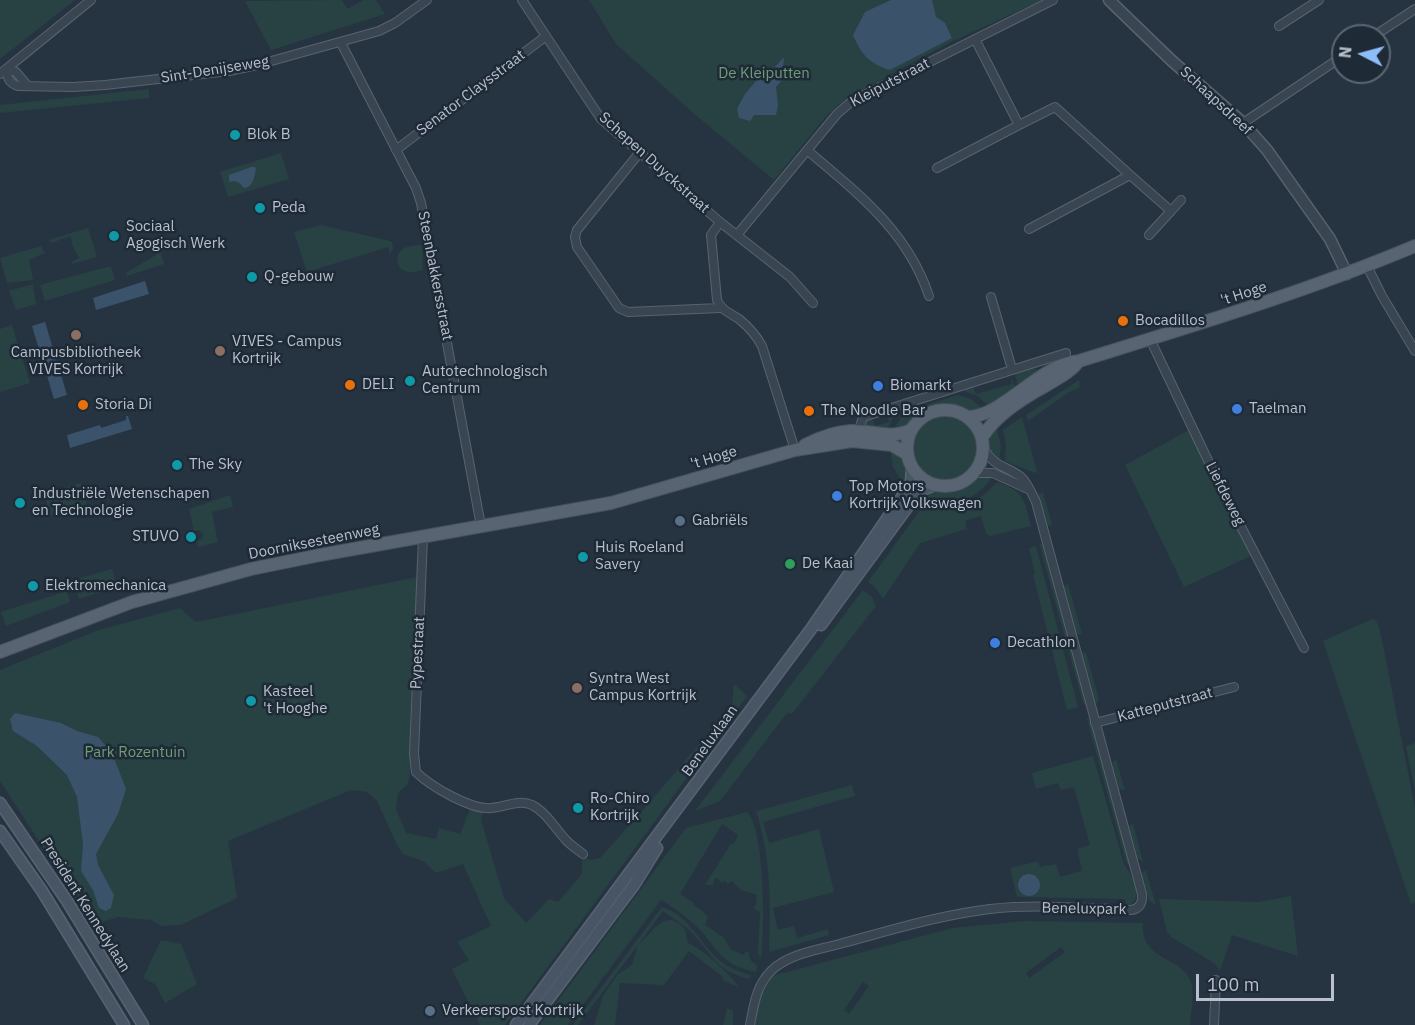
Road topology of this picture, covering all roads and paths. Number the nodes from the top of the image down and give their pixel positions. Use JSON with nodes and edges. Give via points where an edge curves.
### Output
{"nodes":[{"id":1,"x":91,"y":0,"type":"edge"},
{"id":2,"x":427,"y":0,"type":"edge"},
{"id":3,"x":522,"y":0,"type":"edge"},
{"id":4,"x":1053,"y":0,"type":"edge"},
{"id":5,"x":1109,"y":0,"type":"edge"},
{"id":6,"x":1319,"y":0,"type":"edge"},
{"id":7,"x":1415,"y":9,"type":"edge"},
{"id":8,"x":1391,"y":25,"type":"edge"},
{"id":9,"x":1279,"y":26,"type":"dead end"},
{"id":10,"x":546,"y":36,"type":"junction"},
{"id":11,"x":975,"y":39,"type":"junction"},
{"id":12,"x":341,"y":43,"type":"junction"},
{"id":13,"x":1331,"y":64,"type":"edge"},
{"id":14,"x":3,"y":72,"type":"edge"},
{"id":15,"x":1243,"y":123,"type":"junction"},
{"id":16,"x":1019,"y":125,"type":"junction"},
{"id":17,"x":396,"y":150,"type":"junction"},
{"id":18,"x":807,"y":150,"type":"junction"},
{"id":19,"x":640,"y":152,"type":"junction"},
{"id":20,"x":937,"y":168,"type":"dead end"},
{"id":21,"x":1130,"y":175,"type":"junction"},
{"id":22,"x":1181,"y":200,"type":"dead end"},
{"id":23,"x":1171,"y":211,"type":"junction"},
{"id":24,"x":720,"y":222,"type":"junction"},
{"id":25,"x":1029,"y":229,"type":"dead end"},
{"id":26,"x":737,"y":235,"type":"junction"},
{"id":27,"x":1149,"y":235,"type":"dead end"},
{"id":28,"x":1415,"y":246,"type":"edge"},
{"id":29,"x":1367,"y":266,"type":"junction"},
{"id":30,"x":1347,"y":274,"type":"junction"},
{"id":31,"x":928,"y":296,"type":"dead end"},
{"id":32,"x":992,"y":297,"type":"dead end"},
{"id":33,"x":813,"y":303,"type":"dead end"},
{"id":34,"x":720,"y":308,"type":"junction"},
{"id":35,"x":1150,"y":339,"type":"junction"},
{"id":36,"x":1415,"y":351,"type":"edge"},
{"id":37,"x":1066,"y":353,"type":"dead end"},
{"id":38,"x":1079,"y":361,"type":"junction"},
{"id":39,"x":1012,"y":369,"type":"junction"},
{"id":40,"x":968,"y":417,"type":"junction"},
{"id":41,"x":911,"y":430,"type":"junction"},
{"id":42,"x":857,"y":436,"type":"junction"},
{"id":43,"x":982,"y":436,"type":"junction"},
{"id":44,"x":984,"y":449,"type":"junction"},
{"id":45,"x":795,"y":450,"type":"junction"},
{"id":46,"x":907,"y":454,"type":"junction"},
{"id":47,"x":912,"y":467,"type":"junction"},
{"id":48,"x":974,"y":474,"type":"junction"},
{"id":49,"x":935,"y":485,"type":"junction"},
{"id":50,"x":1030,"y":490,"type":"junction"},
{"id":51,"x":643,"y":495,"type":"joint"},
{"id":52,"x":481,"y":526,"type":"junction"},
{"id":53,"x":423,"y":537,"type":"junction"},
{"id":54,"x":1304,"y":648,"type":"dead end"},
{"id":55,"x":0,"y":652,"type":"edge"},
{"id":56,"x":1234,"y":687,"type":"dead end"},
{"id":57,"x":1095,"y":723,"type":"junction"},
{"id":58,"x":0,"y":803,"type":"edge"},
{"id":59,"x":0,"y":831,"type":"edge"},
{"id":60,"x":583,"y":854,"type":"dead end"},
{"id":61,"x":1216,"y":980,"type":"dead end"},
{"id":62,"x":124,"y":1025,"type":"edge"},
{"id":63,"x":142,"y":1025,"type":"edge"},
{"id":64,"x":516,"y":1025,"type":"edge"},
{"id":65,"x":529,"y":1025,"type":"edge"},
{"id":66,"x":750,"y":1025,"type":"edge"},
{"id":67,"x":1214,"y":1025,"type":"edge"}],
"edges":[{"from":1,"to":14,"type":"street"},
{"from":2,"to":12,"type":"street","name":"Sint-Denijseweg","via":[[395,23]]},
{"from":3,"to":10,"type":"street","name":"Schepen Duyckstraat"},
{"from":4,"to":11,"type":"street","name":"Kleiputstraat"},
{"from":5,"to":15,"type":"street","name":"Schaapsdreef"},
{"from":6,"to":9,"type":"street"},
{"from":7,"to":8,"type":"street"},
{"from":10,"to":17,"type":"street","name":"Senator Claysstraat"},
{"from":10,"to":19,"type":"street","name":"Schepen Duyckstraat","via":[[601,118]]},
{"from":11,"to":16,"type":"street"},
{"from":11,"to":18,"type":"street","name":"Kleiputstraat","via":[[852,101]]},
{"from":12,"to":14,"type":"street","name":"Sint-Denijseweg","via":[[229,71],[73,87],[27,85],[16,72]]},
{"from":12,"to":17,"type":"street","name":"Steenbakkersstraat"},
{"from":13,"to":15,"type":"street"},
{"from":15,"to":30,"type":"street","name":"Schaapsdreef","via":[[1330,239]]},
{"from":16,"to":20,"type":"street"},
{"from":16,"to":21,"type":"street","via":[[1055,107]]},
{"from":17,"to":52,"type":"street","name":"Steenbakkersstraat","via":[[419,194]]},
{"from":18,"to":26,"type":"street","name":"Kleiputstraat"},
{"from":18,"to":31,"type":"street","via":[[877,211],[899,237]]},
{"from":19,"to":24,"type":"street","name":"Schepen Duyckstraat"},
{"from":19,"to":34,"type":"street","via":[[577,230],[577,247],[619,308],[628,312]]},
{"from":21,"to":23,"type":"street"},
{"from":21,"to":25,"type":"street"},
{"from":22,"to":23,"type":"street"},
{"from":23,"to":27,"type":"street"},
{"from":24,"to":26,"type":"street","name":"Schepen Duyckstraat"},
{"from":24,"to":34,"type":"street","via":[[711,235]]},
{"from":26,"to":33,"type":"street","name":"Schepen Duyckstraat","via":[[790,277]]},
{"from":28,"to":29,"type":"main road","name":"'t Hoge"},
{"from":29,"to":30,"type":"main road","name":"'t Hoge"},
{"from":29,"to":36,"type":"street"},
{"from":30,"to":35,"type":"main road","name":"'t Hoge"},
{"from":32,"to":39,"type":"street"},
{"from":34,"to":45,"type":"street","via":[[758,337]]},
{"from":35,"to":38,"type":"main road","name":"'t Hoge"},
{"from":35,"to":54,"type":"street","name":"Liefdeweg"},
{"from":37,"to":39,"type":"street"},
{"from":38,"to":40,"type":"main road","name":"'t Hoge","via":[[1067,362],[986,413]]},
{"from":38,"to":43,"type":"main road","name":"'t Hoge","via":[[1071,372],[996,420]]},
{"from":39,"to":42,"type":"street","via":[[863,417]]},
{"from":40,"to":41,"type":"main road","via":[[952,410],[933,411]]},
{"from":40,"to":43,"type":"main road"},
{"from":41,"to":42,"type":"main road","name":"'t Hoge","via":[[894,435]]},
{"from":41,"to":46,"type":"main road"},
{"from":42,"to":45,"type":"main road","name":"'t Hoge"},
{"from":42,"to":46,"type":"main road","name":"'t Hoge","via":[[892,445]]},
{"from":43,"to":44,"type":"main road"},
{"from":44,"to":48,"type":"main road"},
{"from":44,"to":50,"type":"street","name":"Beneluxpark","via":[[995,463],[1020,476]]},
{"from":45,"to":51,"type":"main road","name":"'t Hoge"},
{"from":46,"to":47,"type":"main road"},
{"from":47,"to":49,"type":"main road"},
{"from":47,"to":64,"type":"main road","name":"Beneluxlaan","via":[[906,491],[819,618]]},
{"from":48,"to":49,"type":"main road","via":[[957,484]]},
{"from":48,"to":50,"type":"street","via":[[993,473]]},
{"from":49,"to":65,"type":"main road","name":"Beneluxlaan","via":[[915,497]]},
{"from":50,"to":57,"type":"street","name":"Beneluxpark"},
{"from":51,"to":52,"type":"main road","name":"Doorniksesteenweg"},
{"from":52,"to":53,"type":"main road","name":"Doorniksesteenweg"},
{"from":53,"to":55,"type":"main road","name":"Doorniksesteenweg","via":[[229,575],[132,602]]},
{"from":53,"to":60,"type":"street","name":"Pypestraat","via":[[415,770],[432,784],[479,806],[532,805]]},
{"from":56,"to":57,"type":"street","name":"Katteputstraat"},
{"from":57,"to":66,"type":"street","name":"Beneluxpark","via":[[1142,894],[1138,908],[1009,908],[971,912],[793,957],[772,970],[762,983]]},
{"from":58,"to":63,"type":"main road","name":"President Kennedylaan","via":[[67,901]]},
{"from":59,"to":62,"type":"main road","name":"President Kennedylaan","via":[[42,891]]},
{"from":61,"to":67,"type":"street"}]}
